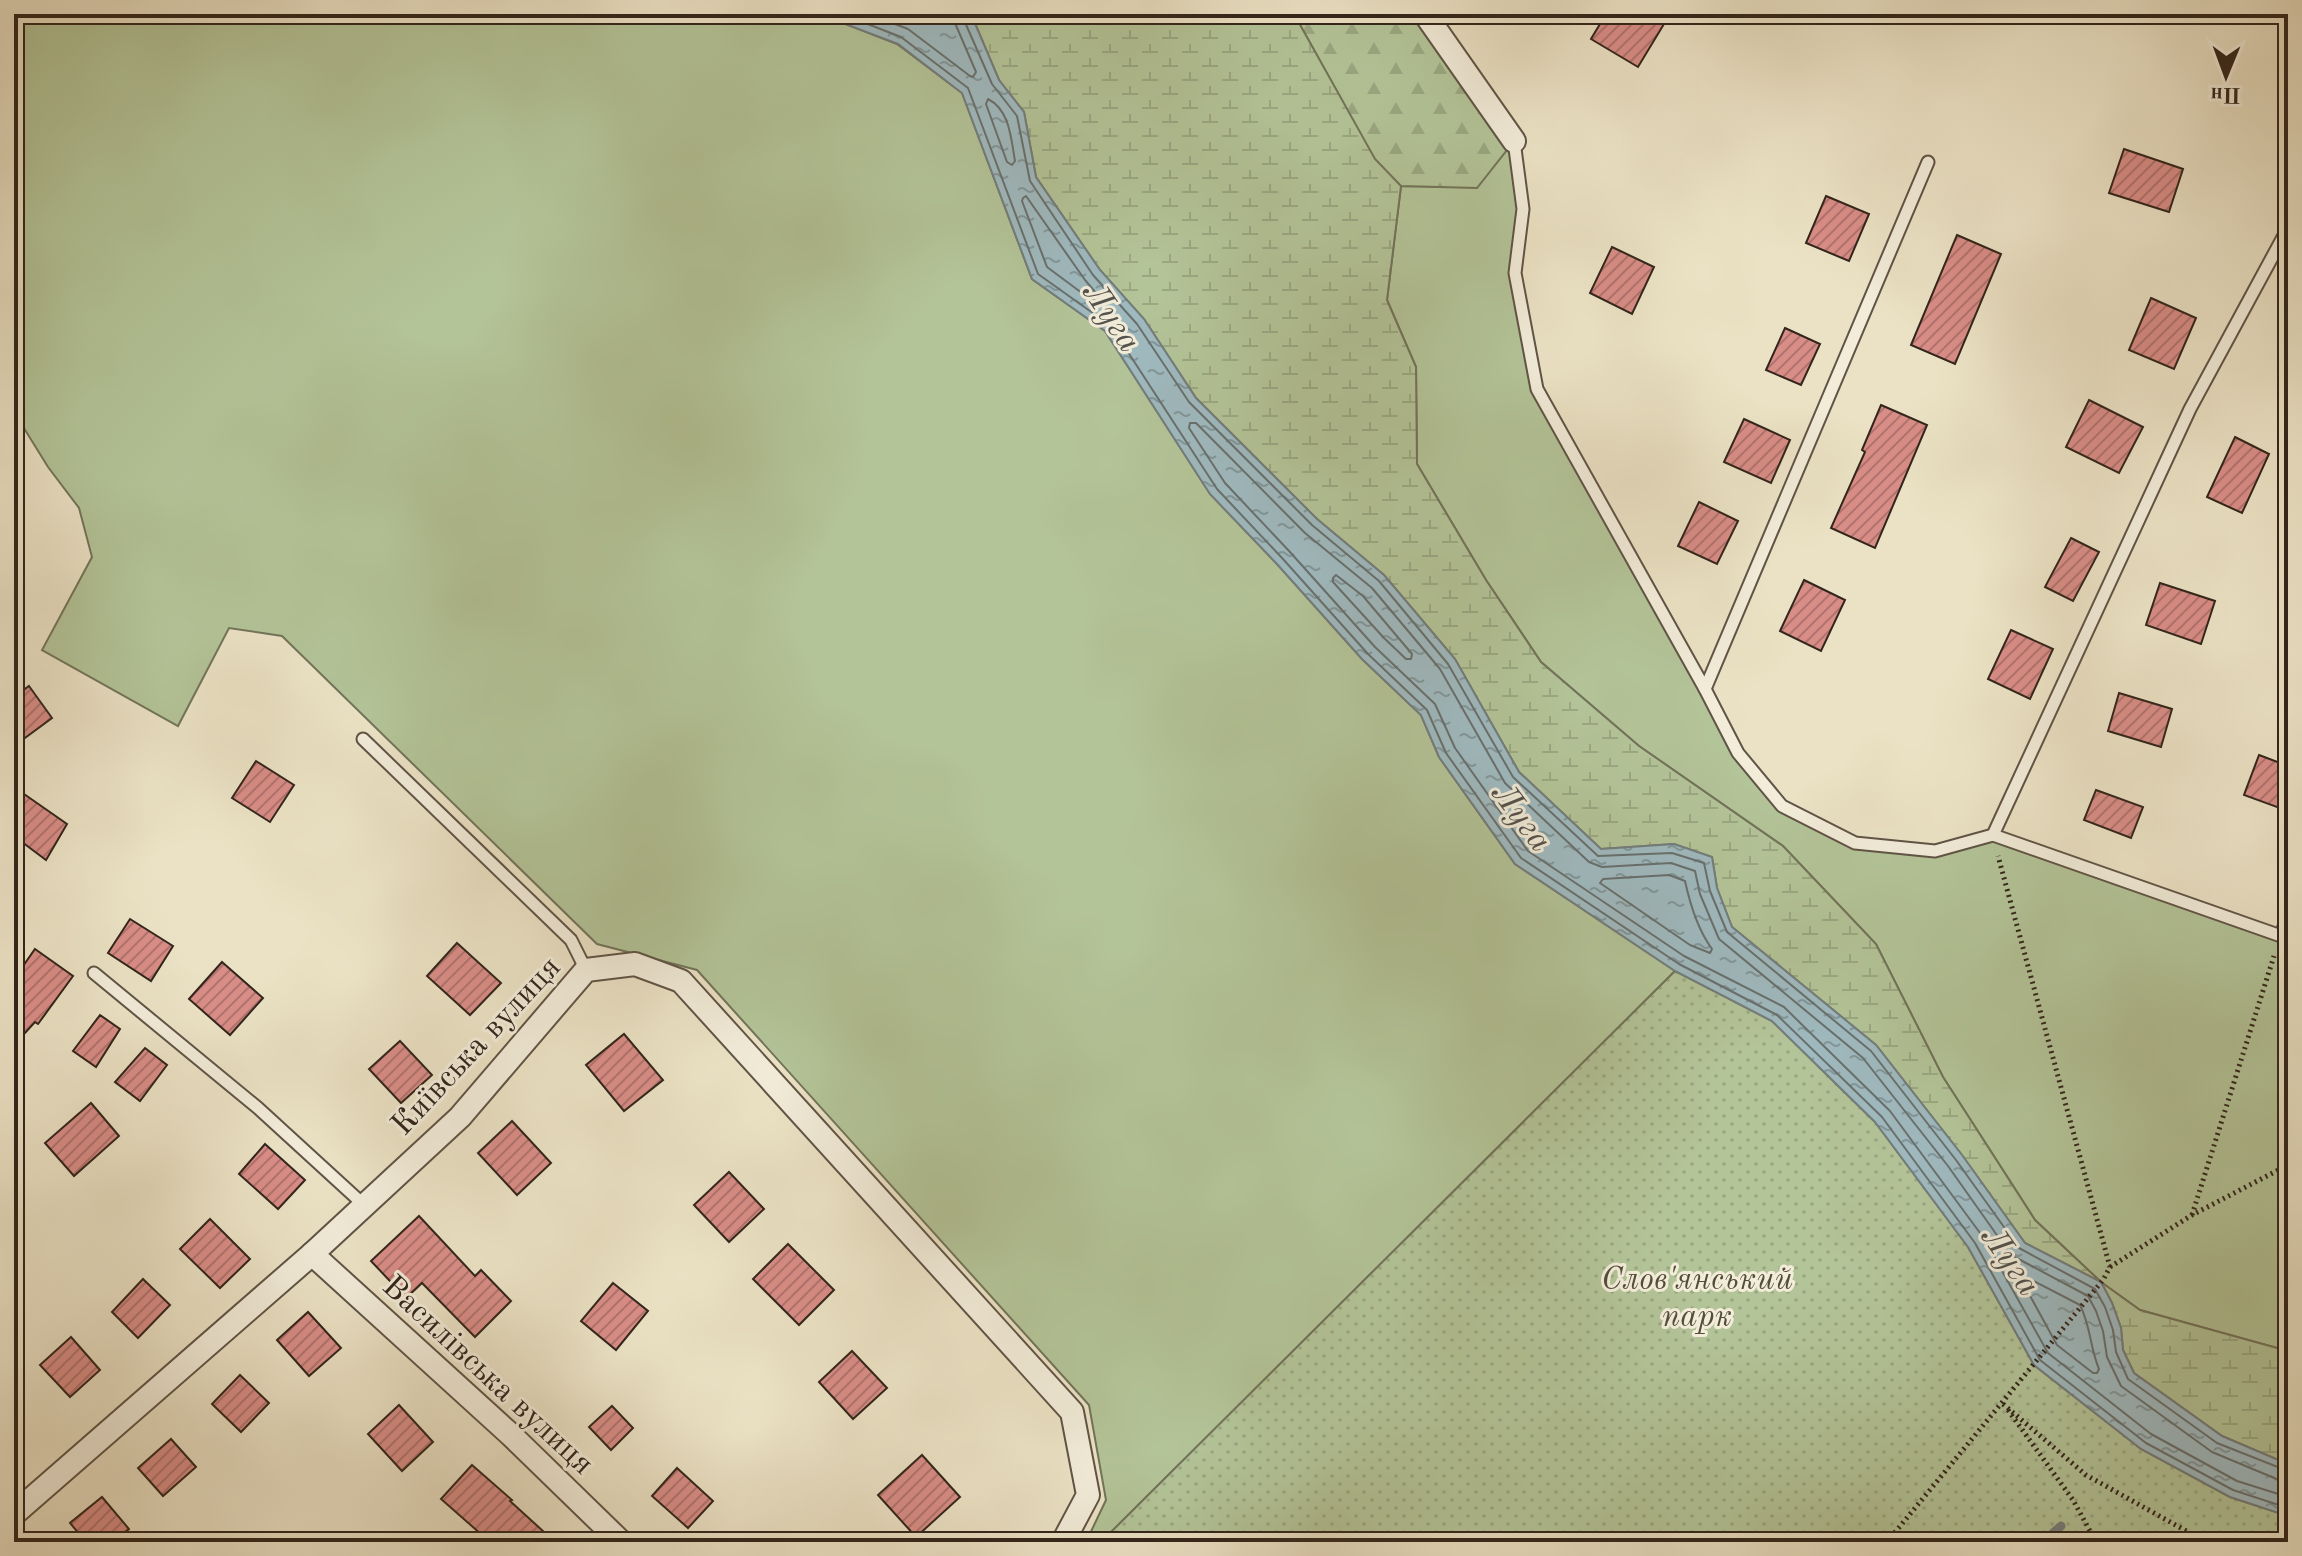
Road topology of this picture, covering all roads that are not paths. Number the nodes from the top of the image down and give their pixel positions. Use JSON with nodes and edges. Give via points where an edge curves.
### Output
{"nodes":[{"id":1,"x":1425,"y":14,"type":"edge"},
{"id":2,"x":1514,"y":141,"type":"joint"},
{"id":3,"x":1928,"y":162,"type":"dead end"},
{"id":4,"x":2288,"y":228,"type":"edge"},
{"id":5,"x":1705,"y":689,"type":"junction"},
{"id":6,"x":363,"y":739,"type":"dead end"},
{"id":7,"x":1993,"y":835,"type":"junction"},
{"id":8,"x":2288,"y":914,"type":"edge"},
{"id":9,"x":2284,"y":938,"type":"edge"},
{"id":10,"x":586,"y":970,"type":"junction"},
{"id":11,"x":94,"y":973,"type":"dead end"},
{"id":12,"x":364,"y":1205,"type":"junction"},
{"id":13,"x":312,"y":1254,"type":"junction"},
{"id":14,"x":14,"y":1514,"type":"edge"},
{"id":15,"x":621,"y":1542,"type":"edge"},
{"id":16,"x":1063,"y":1542,"type":"edge"}],
"edges":[{"from":1,"to":2,"type":"street"},
{"from":2,"to":5,"type":"lane","via":[[1523,209],[1515,273],[1537,389]]},
{"from":3,"to":5,"type":"lane"},
{"from":4,"to":7,"type":"lane","via":[[2190,409]]},
{"from":5,"to":7,"type":"lane","via":[[1738,753],[1782,806],[1855,843],[1935,851]]},
{"from":6,"to":10,"type":"lane","via":[[571,940]]},
{"from":7,"to":9,"type":"lane"},
{"from":8,"to":9,"type":"lane"},
{"from":10,"to":12,"type":"street","name":"Київська вулиця","via":[[460,1117]]},
{"from":10,"to":16,"type":"street","name":"Київська вулиця","via":[[635,964],[681,981],[1072,1412],[1088,1495]]},
{"from":11,"to":12,"type":"lane","via":[[258,1108]]},
{"from":12,"to":13,"type":"street","name":"Київська вулиця"},
{"from":13,"to":14,"type":"street","name":"Київська вулиця"},
{"from":13,"to":15,"type":"street","name":"Василівська вулиця"}]}
